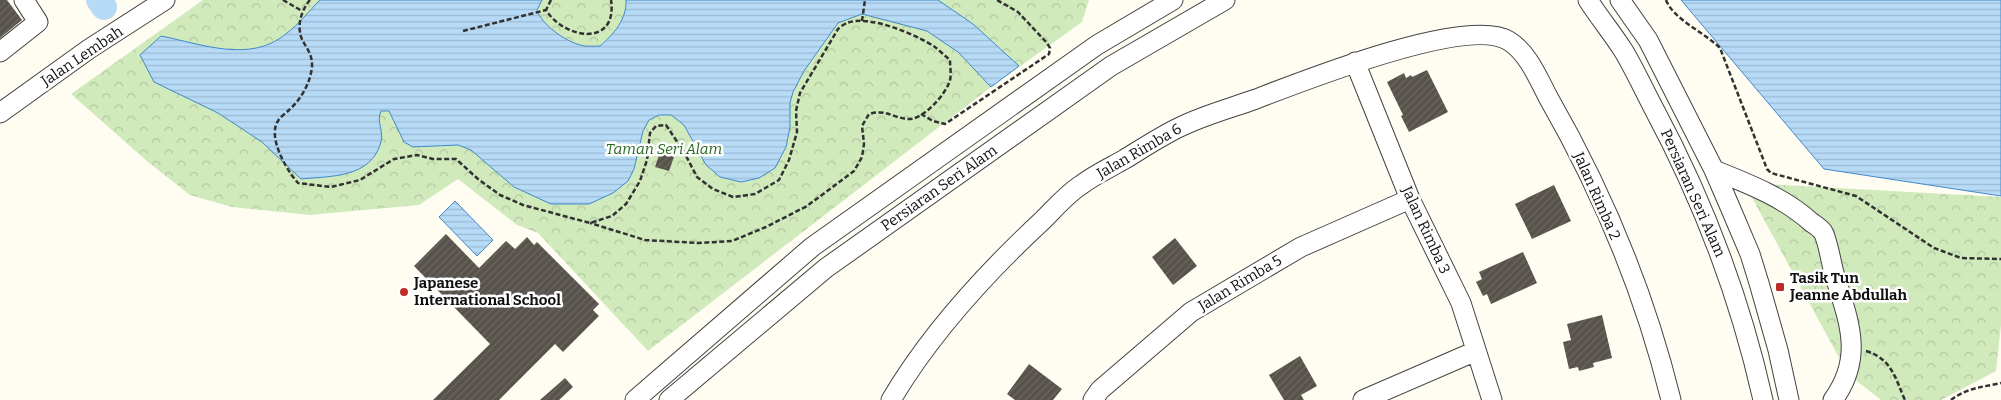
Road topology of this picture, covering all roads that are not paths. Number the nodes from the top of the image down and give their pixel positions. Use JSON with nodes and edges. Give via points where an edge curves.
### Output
{"nodes":[{"id":1,"x":24,"y":0,"type":"edge"},
{"id":2,"x":165,"y":0,"type":"edge"},
{"id":3,"x":1173,"y":0,"type":"edge"},
{"id":4,"x":1225,"y":0,"type":"edge"},
{"id":5,"x":1588,"y":0,"type":"edge"},
{"id":6,"x":1620,"y":0,"type":"edge"},
{"id":7,"x":1472,"y":35,"type":"joint"},
{"id":8,"x":0,"y":52,"type":"edge"},
{"id":9,"x":1355,"y":62,"type":"junction"},
{"id":10,"x":0,"y":113,"type":"edge"},
{"id":11,"x":1714,"y":170,"type":"junction"},
{"id":12,"x":1410,"y":199,"type":"junction"},
{"id":13,"x":1476,"y":351,"type":"junction"},
{"id":14,"x":635,"y":400,"type":"edge"},
{"id":15,"x":669,"y":400,"type":"edge"},
{"id":16,"x":891,"y":400,"type":"edge"},
{"id":17,"x":1093,"y":400,"type":"edge"},
{"id":18,"x":1363,"y":400,"type":"edge"},
{"id":19,"x":1492,"y":400,"type":"edge"},
{"id":20,"x":1671,"y":400,"type":"edge"},
{"id":21,"x":1763,"y":400,"type":"edge"},
{"id":22,"x":1789,"y":400,"type":"edge"},
{"id":23,"x":1833,"y":400,"type":"edge"}],
"edges":[{"from":1,"to":8,"type":"street","via":[[38,22]]},
{"from":2,"to":10,"type":"street","name":"Jalan Lembah","via":[[89,49]]},
{"from":3,"to":14,"type":"street","name":"Persiaran Seri Alam","via":[[1097,45],[812,247]]},
{"from":4,"to":15,"type":"street","name":"Persiaran Seri Alam","via":[[1111,66],[826,268]]},
{"from":5,"to":21,"type":"street","name":"Persiaran Seri Alam","via":[[1623,51],[1692,185],[1726,268],[1753,354]]},
{"from":6,"to":11,"type":"street","name":"Persiaran Seri Alam","via":[[1648,40]]},
{"from":7,"to":9,"type":"street","name":"Jalan Rimba 6","via":[[1420,44]]},
{"from":7,"to":20,"type":"street","name":"Jalan Rimba 2","via":[[1498,36],[1516,46],[1556,110],[1587,169],[1637,286]]},
{"from":9,"to":12,"type":"street","name":"Jalan Rimba 3"},
{"from":9,"to":16,"type":"street","name":"Jalan Rimba 6","via":[[1181,126],[1080,185],[1013,248],[955,313]]},
{"from":11,"to":22,"type":"street","name":"Persiaran Seri Alam","via":[[1750,254]]},
{"from":11,"to":23,"type":"street","via":[[1768,192],[1796,209],[1823,232],[1852,347],[1848,374]]},
{"from":12,"to":13,"type":"street","name":"Jalan Rimba 3","via":[[1462,303]]},
{"from":12,"to":17,"type":"street","name":"Jalan Rimba 5","via":[[1301,247],[1191,312],[1100,390]]},
{"from":13,"to":18,"type":"street"},
{"from":13,"to":19,"type":"street","name":"Jalan Rimba 3"}]}
